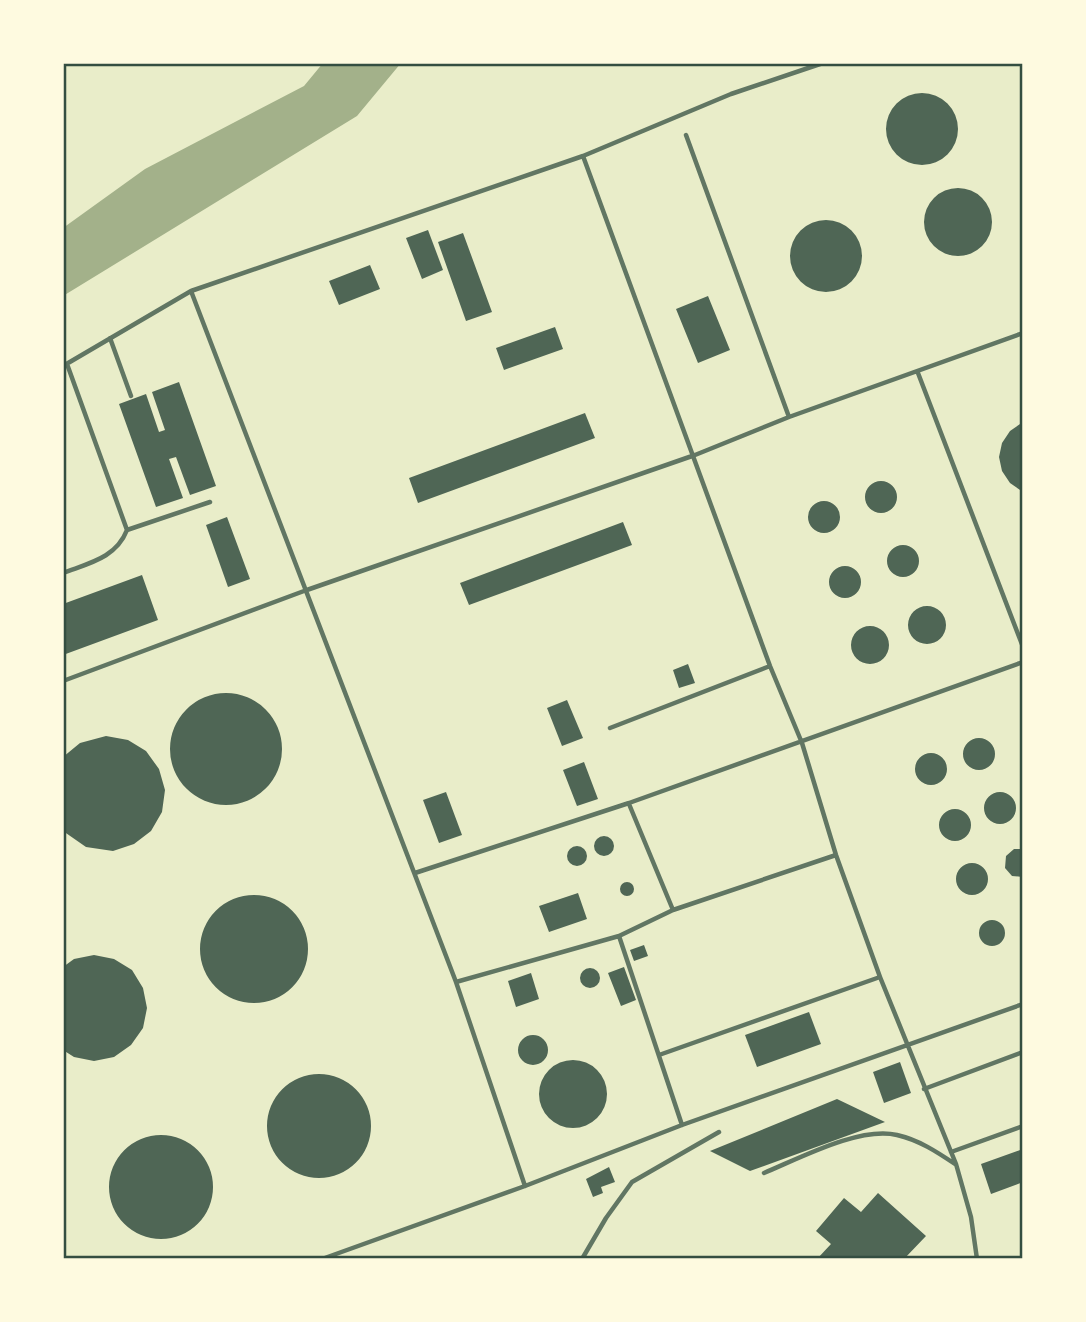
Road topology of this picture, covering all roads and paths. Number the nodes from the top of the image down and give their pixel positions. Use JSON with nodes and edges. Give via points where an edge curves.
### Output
{"nodes":[{"id":1,"x":823,"y":63,"type":"edge"},
{"id":2,"x":807,"y":66,"type":"edge"},
{"id":3,"x":686,"y":135,"type":"dead end"},
{"id":4,"x":583,"y":156,"type":"junction"},
{"id":5,"x":191,"y":291,"type":"junction"},
{"id":6,"x":1023,"y":333,"type":"edge"},
{"id":7,"x":110,"y":338,"type":"junction"},
{"id":8,"x":65,"y":365,"type":"edge"},
{"id":9,"x":918,"y":373,"type":"junction"},
{"id":10,"x":131,"y":396,"type":"dead end"},
{"id":11,"x":789,"y":417,"type":"junction"},
{"id":12,"x":695,"y":455,"type":"junction"},
{"id":13,"x":210,"y":502,"type":"dead end"},
{"id":14,"x":127,"y":530,"type":"junction"},
{"id":15,"x":63,"y":573,"type":"edge"},
{"id":16,"x":303,"y":591,"type":"junction"},
{"id":17,"x":1023,"y":647,"type":"edge"},
{"id":18,"x":1023,"y":662,"type":"edge"},
{"id":19,"x":770,"y":666,"type":"junction"},
{"id":20,"x":63,"y":681,"type":"edge"},
{"id":21,"x":610,"y":727,"type":"dead end"},
{"id":22,"x":802,"y":743,"type":"junction"},
{"id":23,"x":629,"y":803,"type":"junction"},
{"id":24,"x":836,"y":855,"type":"junction"},
{"id":25,"x":415,"y":873,"type":"junction"},
{"id":26,"x":673,"y":910,"type":"junction"},
{"id":27,"x":619,"y":936,"type":"junction"},
{"id":28,"x":880,"y":976,"type":"junction"},
{"id":29,"x":456,"y":982,"type":"junction"},
{"id":30,"x":1023,"y":1004,"type":"edge"},
{"id":31,"x":906,"y":1046,"type":"junction"},
{"id":32,"x":1023,"y":1052,"type":"edge"},
{"id":33,"x":659,"y":1055,"type":"junction"},
{"id":34,"x":924,"y":1089,"type":"junction"},
{"id":35,"x":682,"y":1125,"type":"junction"},
{"id":36,"x":1023,"y":1126,"type":"edge"},
{"id":37,"x":719,"y":1132,"type":"dead end"},
{"id":38,"x":951,"y":1152,"type":"junction"},
{"id":39,"x":956,"y":1164,"type":"junction"},
{"id":40,"x":764,"y":1172,"type":"dead end"},
{"id":41,"x":525,"y":1186,"type":"junction"},
{"id":42,"x":322,"y":1259,"type":"edge"},
{"id":43,"x":582,"y":1259,"type":"edge"},
{"id":44,"x":977,"y":1259,"type":"edge"}],
"edges":[{"from":1,"to":2,"type":"lane"},
{"from":2,"to":4,"type":"lane"},
{"from":3,"to":11,"type":"lane"},
{"from":4,"to":5,"type":"lane"},
{"from":4,"to":12,"type":"lane"},
{"from":5,"to":7,"type":"lane"},
{"from":5,"to":16,"type":"lane"},
{"from":6,"to":9,"type":"lane"},
{"from":7,"to":8,"type":"lane"},
{"from":7,"to":10,"type":"lane"},
{"from":8,"to":14,"type":"lane"},
{"from":9,"to":11,"type":"lane"},
{"from":9,"to":17,"type":"lane"},
{"from":11,"to":12,"type":"lane"},
{"from":12,"to":16,"type":"lane"},
{"from":12,"to":19,"type":"lane"},
{"from":13,"to":14,"type":"lane"},
{"from":14,"to":15,"type":"lane","via":[[108,556]]},
{"from":16,"to":20,"type":"lane"},
{"from":16,"to":25,"type":"lane"},
{"from":18,"to":22,"type":"lane"},
{"from":19,"to":21,"type":"lane"},
{"from":19,"to":22,"type":"lane"},
{"from":22,"to":23,"type":"lane"},
{"from":22,"to":24,"type":"lane"},
{"from":23,"to":25,"type":"lane"},
{"from":23,"to":26,"type":"lane"},
{"from":24,"to":26,"type":"lane"},
{"from":24,"to":28,"type":"lane"},
{"from":25,"to":29,"type":"lane"},
{"from":26,"to":27,"type":"lane"},
{"from":27,"to":29,"type":"lane"},
{"from":27,"to":33,"type":"lane"},
{"from":28,"to":31,"type":"lane"},
{"from":28,"to":33,"type":"lane"},
{"from":29,"to":41,"type":"lane"},
{"from":30,"to":31,"type":"lane"},
{"from":31,"to":34,"type":"lane"},
{"from":31,"to":35,"type":"lane"},
{"from":32,"to":34,"type":"lane"},
{"from":33,"to":35,"type":"lane"},
{"from":34,"to":38,"type":"lane"},
{"from":35,"to":41,"type":"lane"},
{"from":36,"to":38,"type":"lane"},
{"from":37,"to":43,"type":"lane","via":[[632,1182]]},
{"from":38,"to":39,"type":"lane"},
{"from":39,"to":40,"type":"lane","via":[[921,1143],[878,1133]]},
{"from":39,"to":44,"type":"lane"},
{"from":41,"to":42,"type":"lane"}]}
